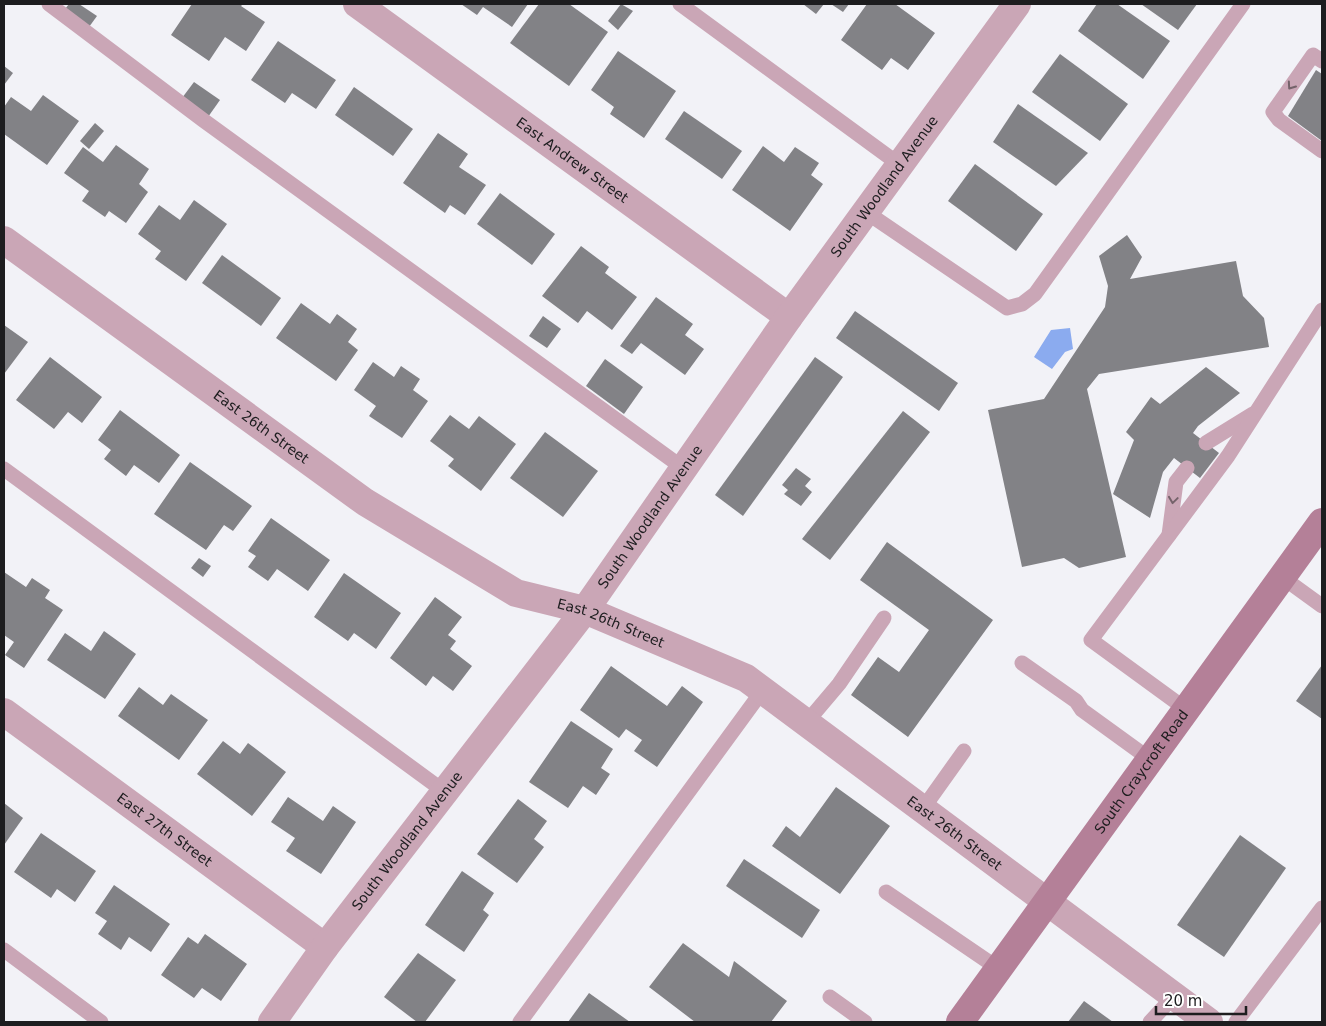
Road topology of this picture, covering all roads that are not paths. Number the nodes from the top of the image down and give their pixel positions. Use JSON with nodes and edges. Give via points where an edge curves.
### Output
{"nodes":[{"id":1,"x":49,"y":4,"type":"edge"},
{"id":2,"x":358,"y":4,"type":"edge"},
{"id":3,"x":680,"y":4,"type":"edge"},
{"id":4,"x":1243,"y":4,"type":"edge"},
{"id":5,"x":1012,"y":6,"type":"edge"},
{"id":6,"x":1322,"y":61,"type":"edge"},
{"id":7,"x":1322,"y":151,"type":"edge"},
{"id":8,"x":900,"y":165,"type":"junction"},
{"id":9,"x":866,"y":212,"type":"junction"},
{"id":10,"x":4,"y":240,"type":"edge"},
{"id":11,"x":1322,"y":310,"type":"edge"},
{"id":12,"x":789,"y":317,"type":"junction"},
{"id":13,"x":1256,"y":412,"type":"junction"},
{"id":14,"x":1206,"y":443,"type":"dead end"},
{"id":15,"x":683,"y":468,"type":"junction"},
{"id":16,"x":1187,"y":468,"type":"dead end"},
{"id":17,"x":4,"y":469,"type":"edge"},
{"id":18,"x":1322,"y":522,"type":"edge"},
{"id":19,"x":1169,"y":536,"type":"junction"},
{"id":20,"x":1282,"y":577,"type":"junction"},
{"id":21,"x":1322,"y":606,"type":"edge"},
{"id":22,"x":585,"y":610,"type":"junction"},
{"id":23,"x":884,"y":618,"type":"dead end"},
{"id":24,"x":1022,"y":663,"type":"dead end"},
{"id":25,"x":763,"y":690,"type":"junction"},
{"id":26,"x":1187,"y":710,"type":"junction"},
{"id":27,"x":4,"y":712,"type":"edge"},
{"id":28,"x":806,"y":723,"type":"junction"},
{"id":29,"x":964,"y":751,"type":"dead end"},
{"id":30,"x":1151,"y":760,"type":"junction"},
{"id":31,"x":445,"y":792,"type":"junction"},
{"id":32,"x":922,"y":810,"type":"junction"},
{"id":33,"x":886,"y":892,"type":"dead end"},
{"id":34,"x":1047,"y":904,"type":"junction"},
{"id":35,"x":1322,"y":908,"type":"edge"},
{"id":36,"x":325,"y":947,"type":"junction"},
{"id":37,"x":4,"y":950,"type":"edge"},
{"id":38,"x":999,"y":969,"type":"junction"},
{"id":39,"x":1174,"y":996,"type":"junction"},
{"id":40,"x":830,"y":997,"type":"dead end"},
{"id":41,"x":101,"y":1022,"type":"edge"},
{"id":42,"x":272,"y":1022,"type":"edge"},
{"id":43,"x":520,"y":1022,"type":"edge"},
{"id":44,"x":865,"y":1022,"type":"edge"},
{"id":45,"x":960,"y":1022,"type":"edge"},
{"id":46,"x":1150,"y":1022,"type":"edge"},
{"id":47,"x":1209,"y":1022,"type":"edge"},
{"id":48,"x":1236,"y":1022,"type":"edge"}],
"edges":[{"from":1,"to":15,"type":"lane","via":[[203,120]]},
{"from":2,"to":12,"type":"street","name":"East Andrew Street"},
{"from":3,"to":8,"type":"lane"},
{"from":4,"to":9,"type":"lane","via":[[1035,294],[1022,304],[1007,308]]},
{"from":5,"to":8,"type":"street","name":"South Woodland Avenue"},
{"from":6,"to":7,"type":"lane","one_way":true,"via":[[1313,55],[1272,112]]},
{"from":8,"to":9,"type":"street","name":"South Woodland Avenue"},
{"from":9,"to":12,"type":"street","name":"South Woodland Avenue"},
{"from":10,"to":22,"type":"street","name":"East 26th Street","via":[[365,502],[516,593]]},
{"from":11,"to":13,"type":"lane"},
{"from":12,"to":15,"type":"street","name":"South Woodland Avenue"},
{"from":13,"to":14,"type":"lane"},
{"from":13,"to":19,"type":"lane"},
{"from":15,"to":22,"type":"street","name":"South Woodland Avenue"},
{"from":16,"to":19,"type":"lane","one_way":true,"via":[[1176,482]]},
{"from":17,"to":31,"type":"lane"},
{"from":18,"to":20,"type":"main road","name":"South Craycroft Road"},
{"from":19,"to":26,"type":"lane","via":[[1091,640]]},
{"from":20,"to":21,"type":"lane"},
{"from":20,"to":26,"type":"main road","name":"South Craycroft Road"},
{"from":22,"to":25,"type":"street","name":"East 26th Street","via":[[746,678]]},
{"from":22,"to":31,"type":"street","name":"South Woodland Avenue"},
{"from":23,"to":28,"type":"lane","via":[[839,684]]},
{"from":24,"to":30,"type":"lane"},
{"from":25,"to":28,"type":"street","name":"East 26th Street"},
{"from":25,"to":43,"type":"lane"},
{"from":26,"to":30,"type":"main road","name":"South Craycroft Road"},
{"from":27,"to":36,"type":"street","name":"East 27th Street"},
{"from":28,"to":32,"type":"street","name":"East 26th Street"},
{"from":29,"to":32,"type":"lane"},
{"from":30,"to":34,"type":"main road","name":"South Craycroft Road"},
{"from":31,"to":36,"type":"street","name":"South Woodland Avenue"},
{"from":32,"to":34,"type":"street","name":"East 26th Street"},
{"from":33,"to":38,"type":"lane"},
{"from":34,"to":38,"type":"main road","name":"South Craycroft Road"},
{"from":34,"to":39,"type":"street","name":"East 26th Street"},
{"from":35,"to":48,"type":"lane"},
{"from":36,"to":42,"type":"street","name":"South Woodland Avenue"},
{"from":37,"to":41,"type":"lane"},
{"from":38,"to":45,"type":"main road","name":"South Craycroft Road"},
{"from":39,"to":46,"type":"lane"},
{"from":39,"to":47,"type":"street","name":"East 26th Street"},
{"from":40,"to":44,"type":"lane"}]}
